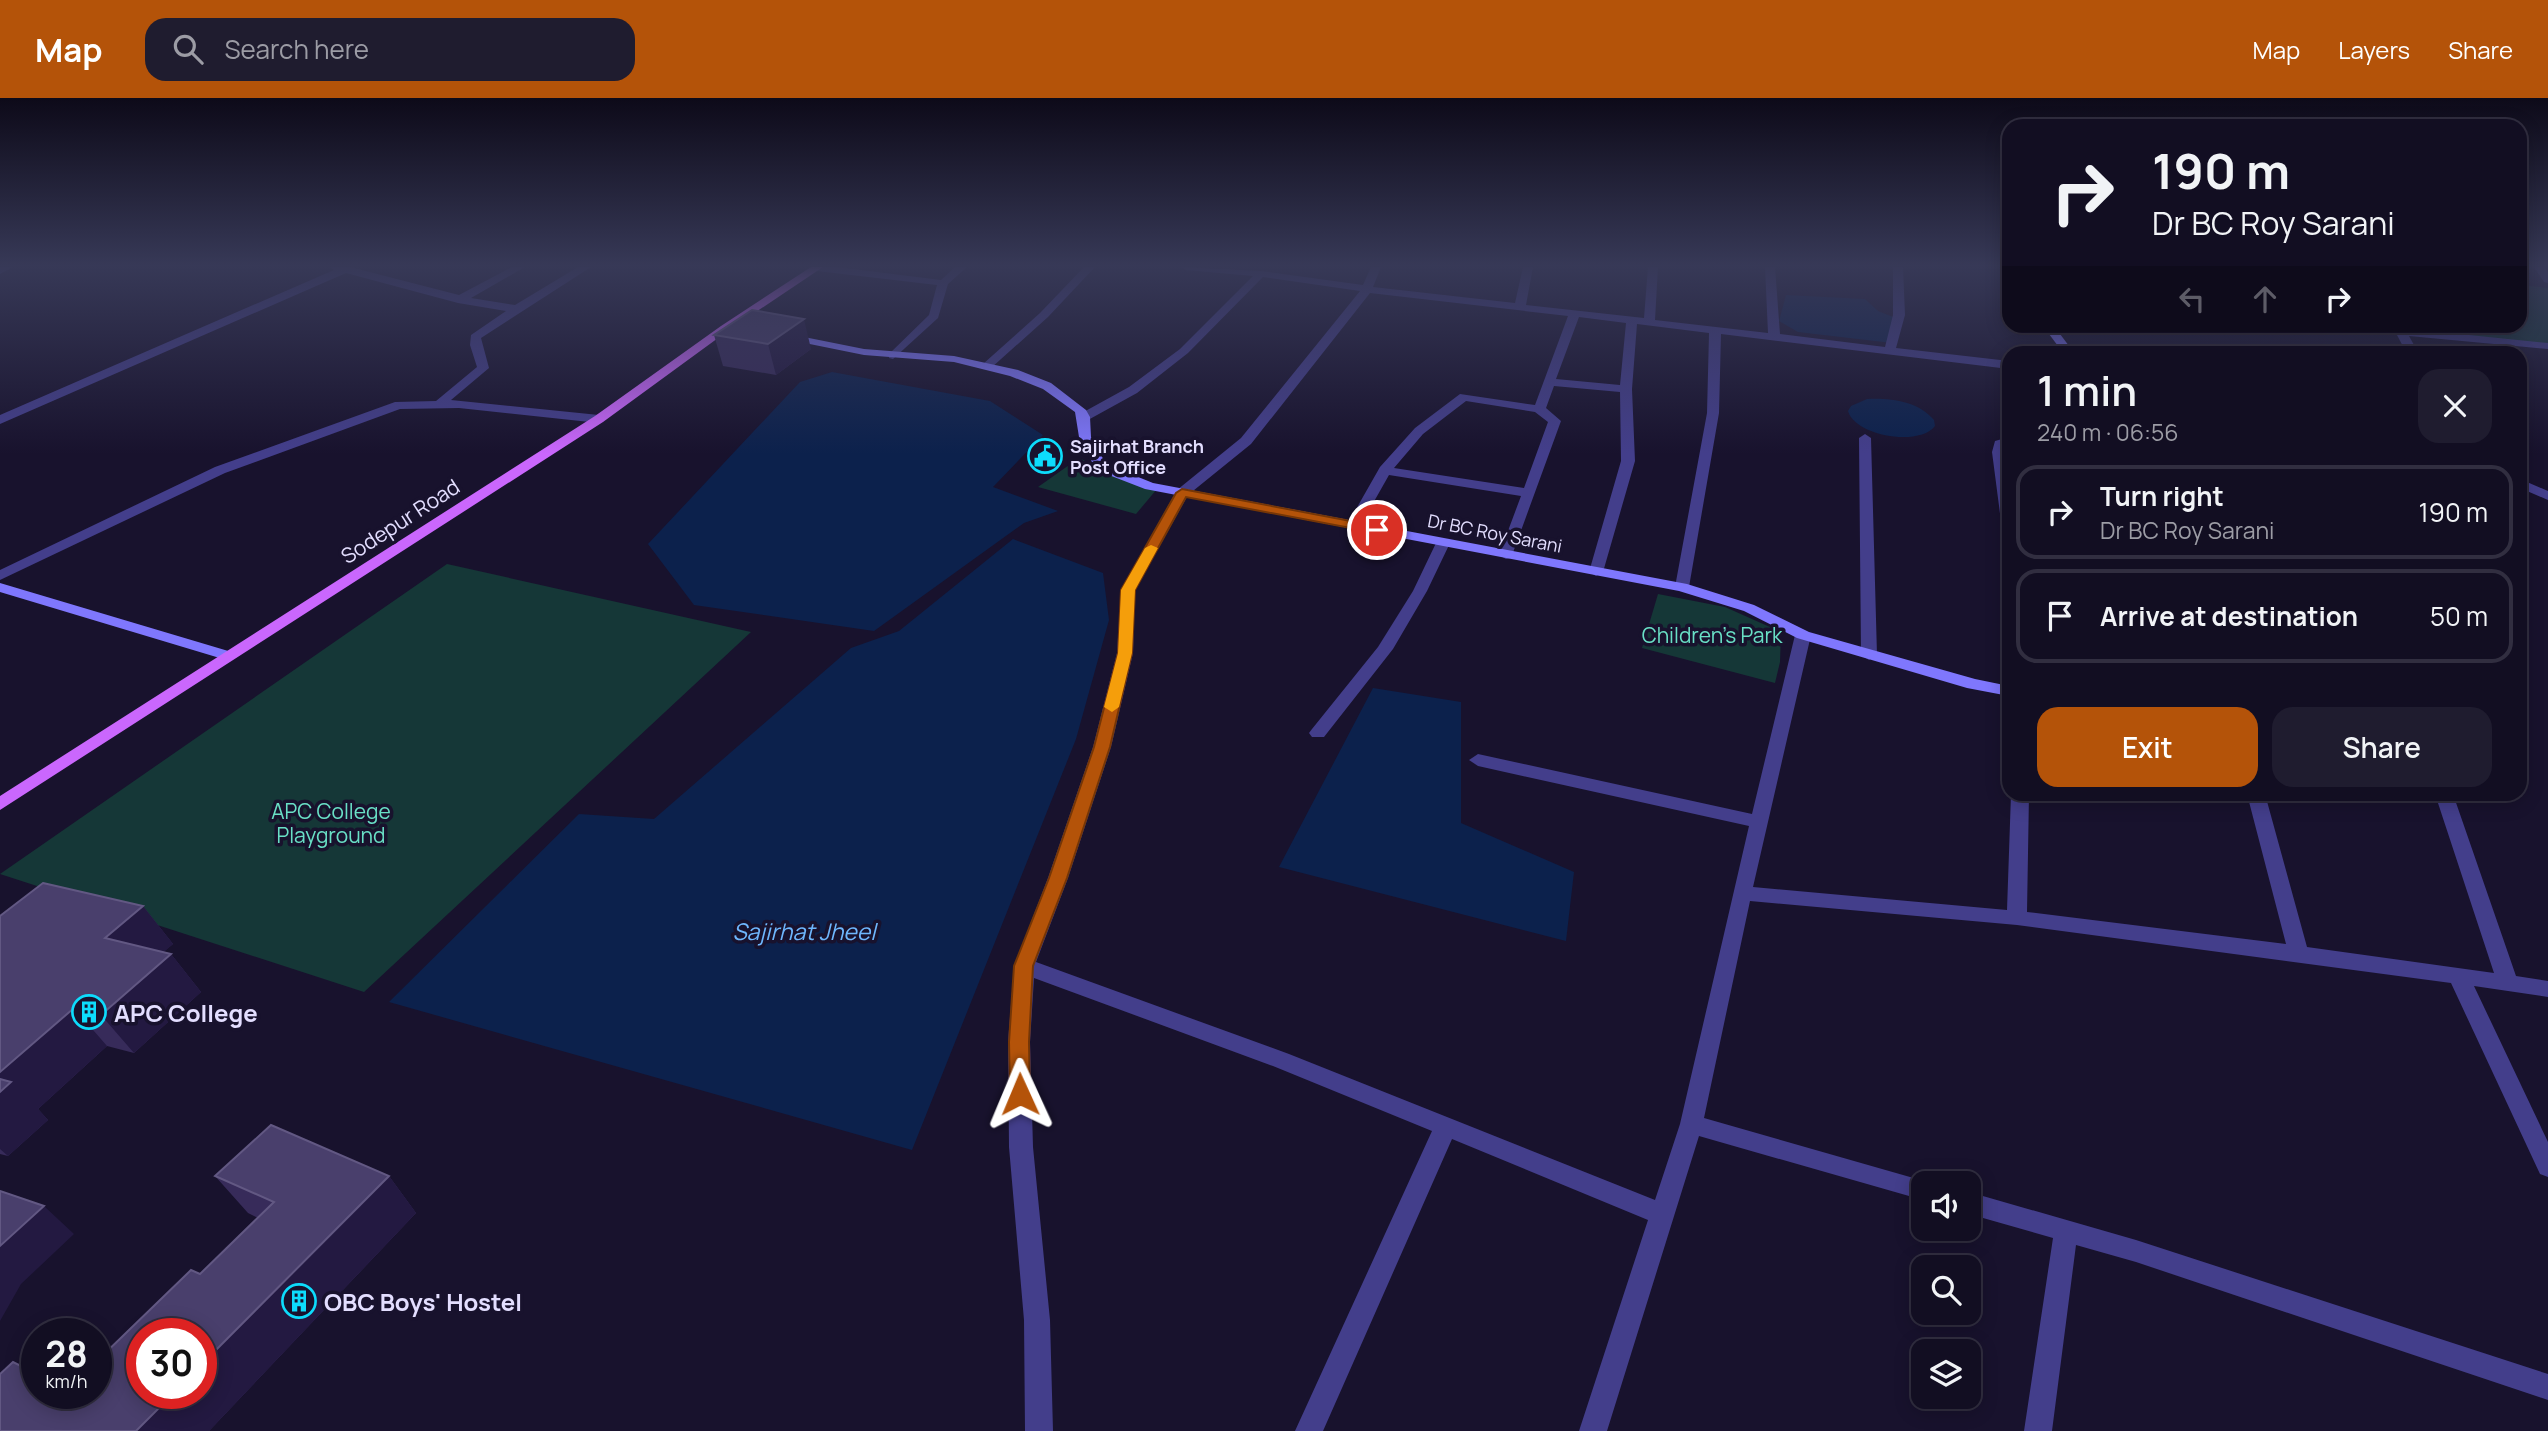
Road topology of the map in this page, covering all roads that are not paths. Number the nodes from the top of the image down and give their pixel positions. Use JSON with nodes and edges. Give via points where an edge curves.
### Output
{"nodes":[{"id":1,"x":203,"y":329,"type":"edge"},
{"id":2,"x":487,"y":329,"type":"edge"},
{"id":3,"x":723,"y":329,"type":"edge"},
{"id":4,"x":733,"y":329,"type":"edge"},
{"id":5,"x":920,"y":329,"type":"edge"},
{"id":6,"x":1029,"y":329,"type":"edge"},
{"id":7,"x":1206,"y":329,"type":"edge"},
{"id":8,"x":1335,"y":329,"type":"edge"},
{"id":9,"x":1569,"y":329,"type":"edge"},
{"id":10,"x":1631,"y":329,"type":"edge"},
{"id":11,"x":1708,"y":329,"type":"edge"},
{"id":12,"x":1774,"y":329,"type":"edge"},
{"id":13,"x":1895,"y":329,"type":"edge"},
{"id":14,"x":1715,"y":330,"type":"junction"},
{"id":15,"x":752,"y":332,"type":"edge"},
{"id":16,"x":2421,"y":333,"type":"edge"},
{"id":17,"x":780,"y":336,"type":"edge"},
{"id":18,"x":1774,"y":337,"type":"junction"},
{"id":19,"x":2548,"y":346,"type":"edge"},
{"id":20,"x":1890,"y":350,"type":"junction"},
{"id":21,"x":893,"y":356,"type":"junction"},
{"id":22,"x":2002,"y":364,"type":"edge"},
{"id":23,"x":987,"y":366,"type":"junction"},
{"id":24,"x":1550,"y":382,"type":"junction"},
{"id":25,"x":1626,"y":389,"type":"junction"},
{"id":26,"x":439,"y":404,"type":"junction"},
{"id":27,"x":1539,"y":409,"type":"junction"},
{"id":28,"x":1084,"y":417,"type":"junction"},
{"id":29,"x":599,"y":419,"type":"junction"},
{"id":30,"x":0,"y":420,"type":"edge"},
{"id":31,"x":1865,"y":438,"type":"dead end"},
{"id":32,"x":2002,"y":443,"type":"edge"},
{"id":33,"x":1385,"y":470,"type":"junction"},
{"id":34,"x":2002,"y":480,"type":"edge"},
{"id":35,"x":2527,"y":486,"type":"edge"},
{"id":36,"x":1182,"y":493,"type":"junction"},
{"id":37,"x":1529,"y":493,"type":"junction"},
{"id":38,"x":2548,"y":496,"type":"edge"},
{"id":39,"x":1354,"y":525,"type":"junction"},
{"id":40,"x":1443,"y":543,"type":"junction"},
{"id":41,"x":1506,"y":555,"type":"junction"},
{"id":42,"x":1596,"y":572,"type":"junction"},
{"id":43,"x":0,"y":576,"type":"edge"},
{"id":44,"x":0,"y":587,"type":"edge"},
{"id":45,"x":1682,"y":587,"type":"junction"},
{"id":46,"x":1802,"y":635,"type":"junction"},
{"id":47,"x":1869,"y":655,"type":"junction"},
{"id":48,"x":229,"y":656,"type":"junction"},
{"id":49,"x":2002,"y":689,"type":"edge"},
{"id":50,"x":1318,"y":733,"type":"dead end"},
{"id":51,"x":1478,"y":760,"type":"dead end"},
{"id":52,"x":2020,"y":801,"type":"edge"},
{"id":53,"x":2258,"y":801,"type":"edge"},
{"id":54,"x":2446,"y":801,"type":"edge"},
{"id":55,"x":0,"y":804,"type":"edge"},
{"id":56,"x":1759,"y":822,"type":"junction"},
{"id":57,"x":1742,"y":892,"type":"junction"},
{"id":58,"x":2017,"y":918,"type":"junction"},
{"id":59,"x":2300,"y":953,"type":"junction"},
{"id":60,"x":1024,"y":966,"type":"junction"},
{"id":61,"x":2459,"y":977,"type":"junction"},
{"id":62,"x":2508,"y":984,"type":"junction"},
{"id":63,"x":2548,"y":989,"type":"edge"},
{"id":64,"x":1691,"y":1124,"type":"junction"},
{"id":65,"x":1446,"y":1126,"type":"junction"},
{"id":66,"x":2548,"y":1167,"type":"edge"},
{"id":67,"x":1911,"y":1187,"type":"edge"},
{"id":68,"x":1981,"y":1206,"type":"edge"},
{"id":69,"x":1662,"y":1214,"type":"junction"},
{"id":70,"x":2066,"y":1231,"type":"junction"},
{"id":71,"x":2548,"y":1387,"type":"edge"},
{"id":72,"x":1039,"y":1431,"type":"edge"},
{"id":73,"x":1309,"y":1431,"type":"edge"},
{"id":74,"x":1592,"y":1431,"type":"edge"},
{"id":75,"x":2038,"y":1431,"type":"edge"}],
"edges":[{"from":1,"to":30,"type":"street"},
{"from":2,"to":26,"type":"street","via":[[475,337],[483,368]]},
{"from":3,"to":29,"type":"main road","name":"Sodepur Road"},
{"from":4,"to":15,"type":"street"},
{"from":5,"to":21,"type":"street"},
{"from":6,"to":23,"type":"street"},
{"from":7,"to":28,"type":"street","via":[[1133,390]]},
{"from":8,"to":36,"type":"street","via":[[1246,441]]},
{"from":9,"to":24,"type":"street"},
{"from":10,"to":25,"type":"street"},
{"from":11,"to":14,"type":"street"},
{"from":12,"to":18,"type":"street"},
{"from":13,"to":20,"type":"street"},
{"from":14,"to":18,"type":"street"},
{"from":14,"to":45,"type":"street","via":[[1713,413]]},
{"from":16,"to":19,"type":"street"},
{"from":17,"to":21,"type":"street"},
{"from":18,"to":20,"type":"street"},
{"from":20,"to":22,"type":"street"},
{"from":21,"to":23,"type":"street"},
{"from":23,"to":28,"type":"street","via":[[1047,386]]},
{"from":24,"to":25,"type":"street"},
{"from":24,"to":27,"type":"street"},
{"from":25,"to":42,"type":"street","via":[[1628,461]]},
{"from":26,"to":29,"type":"street"},
{"from":26,"to":43,"type":"street","via":[[399,405],[220,470]]},
{"from":27,"to":33,"type":"street","via":[[1464,397],[1419,430]]},
{"from":27,"to":37,"type":"street","via":[[1555,421]]},
{"from":28,"to":36,"type":"street","name":"Dr BC Roy Sarani","via":[[1085,437],[1101,467]]},
{"from":29,"to":48,"type":"main road","name":"Sodepur Road"},
{"from":31,"to":47,"type":"street"},
{"from":32,"to":34,"type":"street","via":[[1998,452]]},
{"from":33,"to":37,"type":"street"},
{"from":33,"to":39,"type":"street"},
{"from":35,"to":38,"type":"street"},
{"from":36,"to":39,"type":"street","name":"Dr BC Roy Sarani"},
{"from":36,"to":60,"type":"street","via":[[1128,590],[1125,653],[1102,747]]},
{"from":37,"to":41,"type":"street"},
{"from":39,"to":40,"type":"street","name":"Dr BC Roy Sarani"},
{"from":40,"to":41,"type":"street","name":"Dr BC Roy Sarani"},
{"from":40,"to":50,"type":"street","via":[[1385,649]]},
{"from":41,"to":42,"type":"street","name":"Dr BC Roy Sarani"},
{"from":42,"to":45,"type":"street","name":"Dr BC Roy Sarani"},
{"from":44,"to":48,"type":"street"},
{"from":45,"to":46,"type":"street","name":"Dr BC Roy Sarani","via":[[1749,608]]},
{"from":46,"to":47,"type":"street","name":"Dr BC Roy Sarani"},
{"from":46,"to":56,"type":"street"},
{"from":47,"to":49,"type":"street","name":"Dr BC Roy Sarani"},
{"from":48,"to":55,"type":"main road","name":"Sodepur Road"},
{"from":51,"to":56,"type":"street"},
{"from":52,"to":58,"type":"street"},
{"from":53,"to":59,"type":"street"},
{"from":54,"to":62,"type":"street"},
{"from":56,"to":57,"type":"street"},
{"from":57,"to":58,"type":"street"},
{"from":57,"to":64,"type":"street"},
{"from":58,"to":59,"type":"street"},
{"from":59,"to":61,"type":"street"},
{"from":60,"to":65,"type":"street"},
{"from":60,"to":72,"type":"street","via":[[1019,1042],[1021,1147],[1037,1320]]},
{"from":61,"to":62,"type":"street"},
{"from":61,"to":66,"type":"street"},
{"from":62,"to":63,"type":"street"},
{"from":64,"to":67,"type":"street"},
{"from":64,"to":69,"type":"street"},
{"from":65,"to":69,"type":"street"},
{"from":65,"to":73,"type":"street"},
{"from":68,"to":70,"type":"street"},
{"from":69,"to":74,"type":"street"},
{"from":70,"to":71,"type":"street"},
{"from":70,"to":75,"type":"street"}]}
